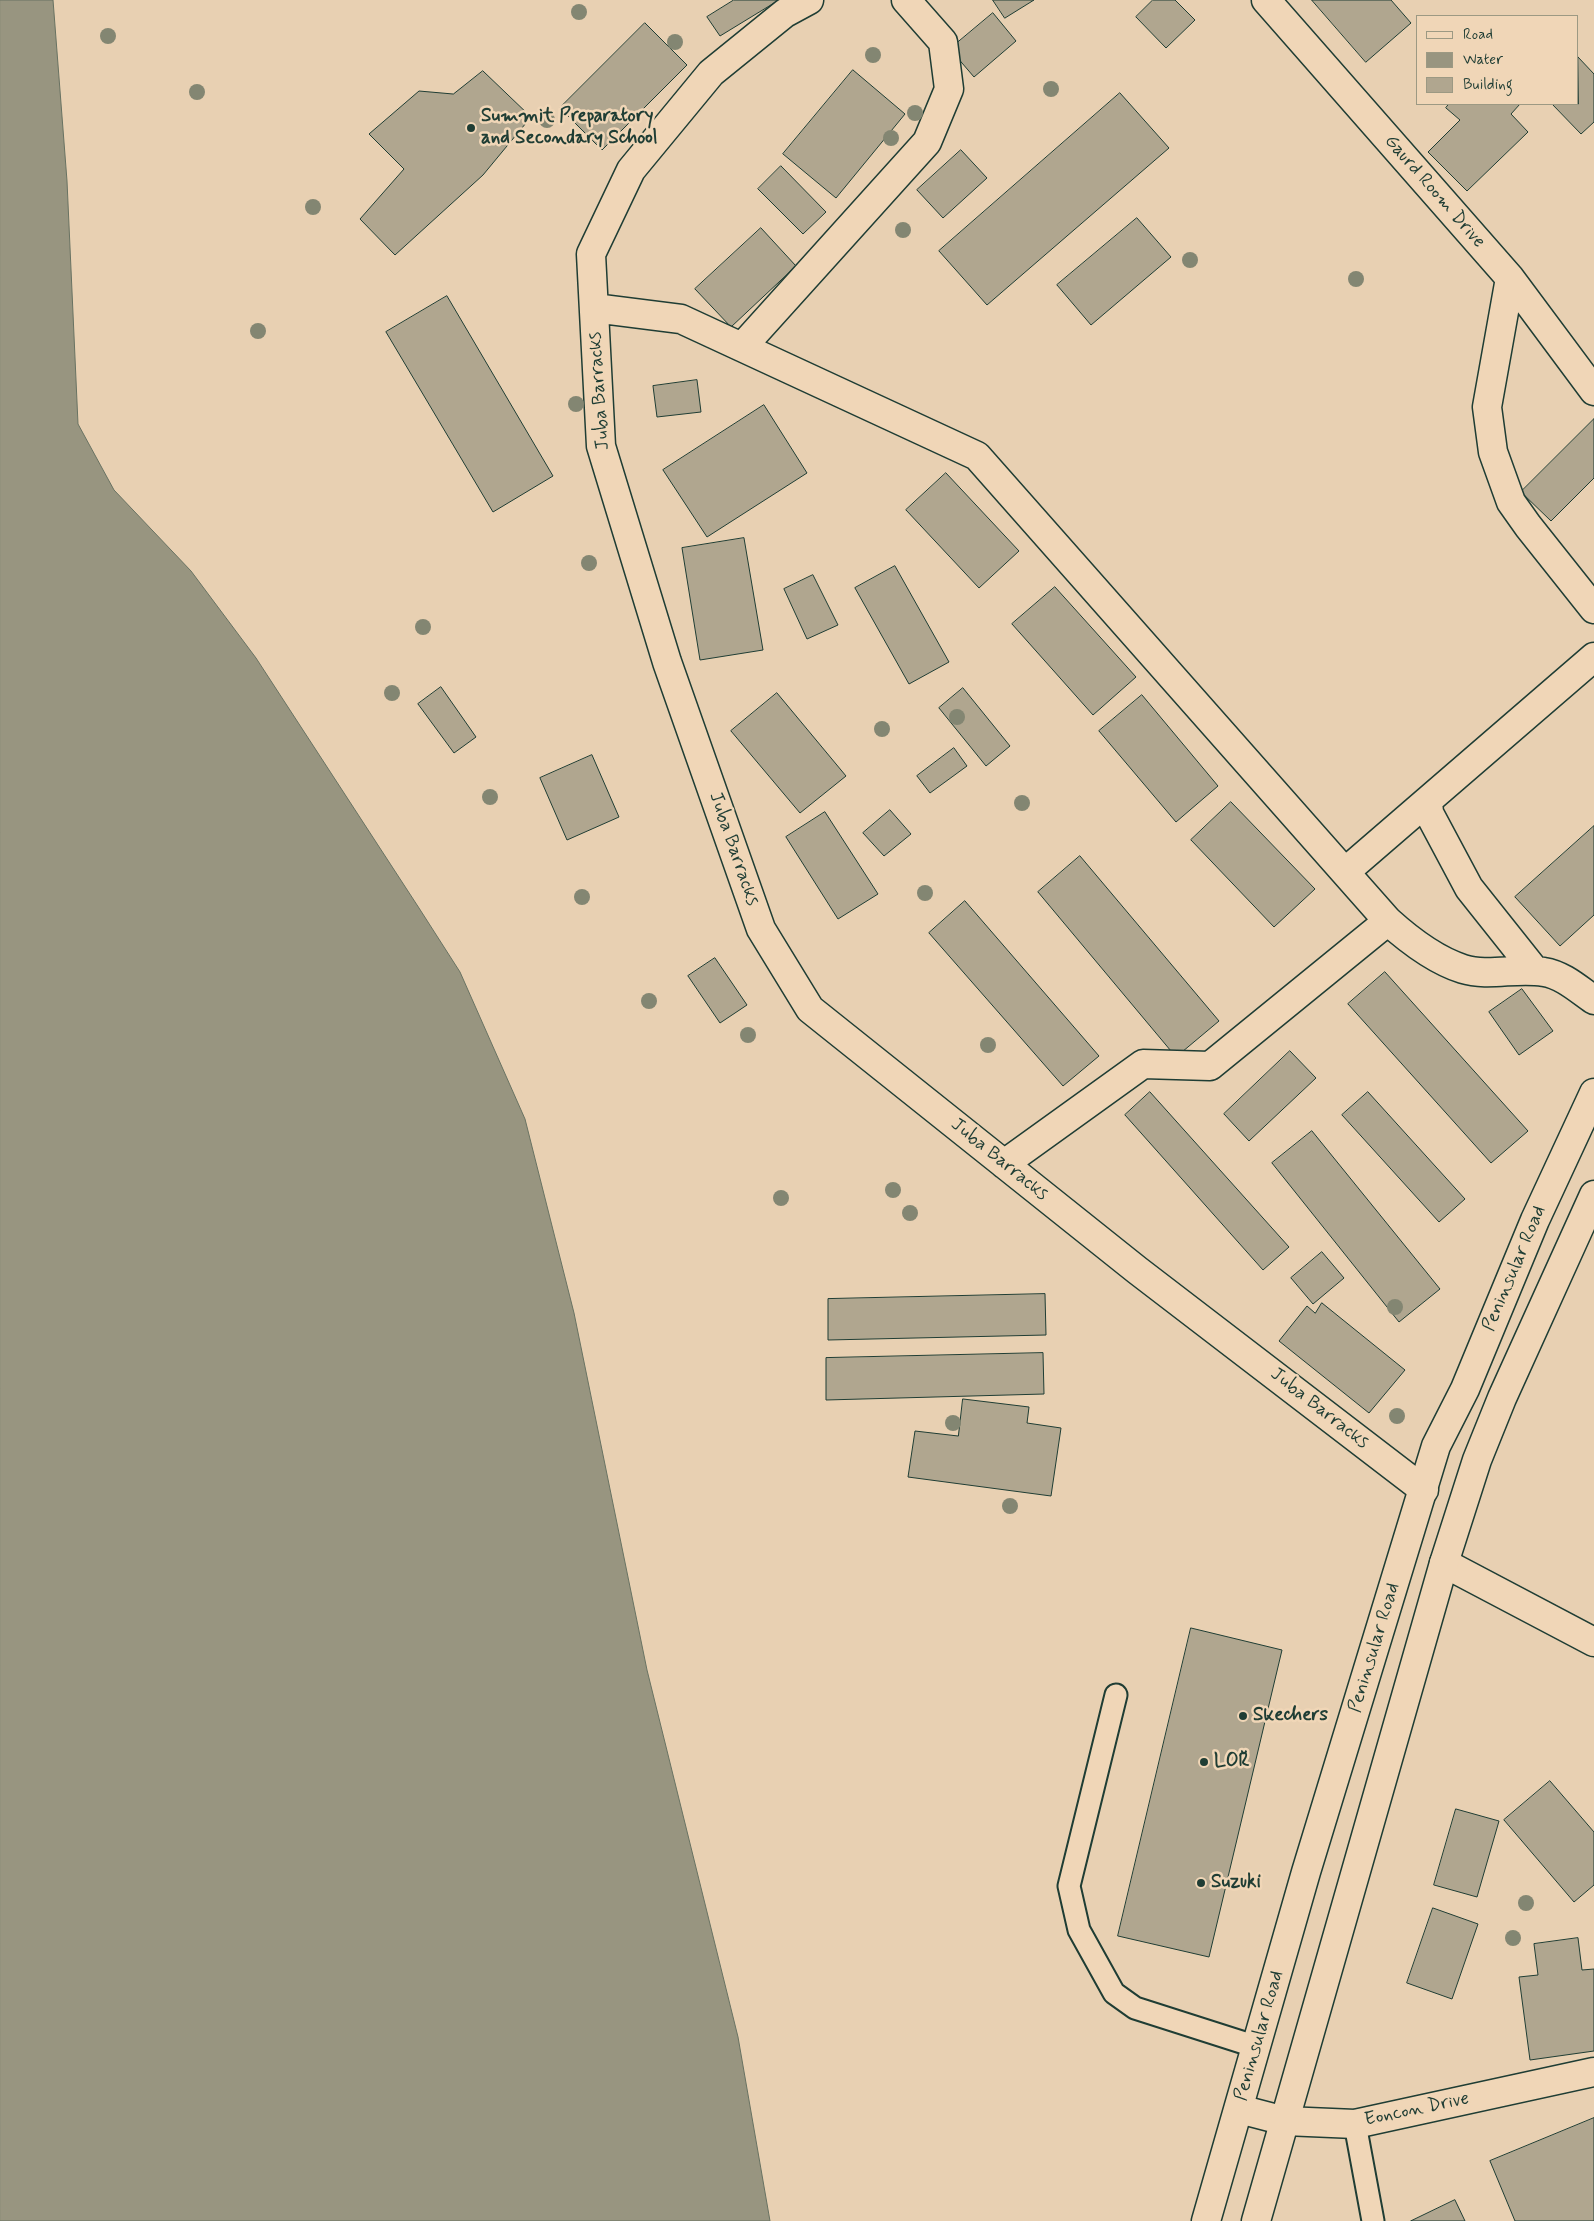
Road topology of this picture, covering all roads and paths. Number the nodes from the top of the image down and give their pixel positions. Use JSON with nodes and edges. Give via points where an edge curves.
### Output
{"nodes":[{"id":1,"x":809,"y":0,"type":"edge"},
{"id":2,"x":906,"y":0,"type":"edge"},
{"id":3,"x":1266,"y":0,"type":"edge"},
{"id":4,"x":1510,"y":278,"type":"junction"},
{"id":5,"x":594,"y":308,"type":"junction"},
{"id":6,"x":743,"y":346,"type":"junction"},
{"id":7,"x":1594,"y":391,"type":"edge"},
{"id":8,"x":1594,"y":609,"type":"edge"},
{"id":9,"x":1594,"y":657,"type":"edge"},
{"id":10,"x":1428,"y":801,"type":"junction"},
{"id":11,"x":1345,"y":872,"type":"junction"},
{"id":12,"x":1388,"y":921,"type":"junction"},
{"id":13,"x":1535,"y":971,"type":"junction"},
{"id":14,"x":1594,"y":1000,"type":"edge"},
{"id":15,"x":1594,"y":1093,"type":"edge"},
{"id":16,"x":1004,"y":1164,"type":"junction"},
{"id":17,"x":1594,"y":1195,"type":"edge"},
{"id":18,"x":1424,"y":1490,"type":"junction"},
{"id":19,"x":1444,"y":1563,"type":"junction"},
{"id":20,"x":1594,"y":1642,"type":"edge"},
{"id":21,"x":1116,"y":1695,"type":"dead end"},
{"id":22,"x":1257,"y":2047,"type":"junction"},
{"id":23,"x":1594,"y":2072,"type":"edge"},
{"id":24,"x":1239,"y":2109,"type":"junction"},
{"id":25,"x":1285,"y":2121,"type":"junction"},
{"id":26,"x":1355,"y":2124,"type":"junction"},
{"id":27,"x":1206,"y":2221,"type":"edge"},
{"id":28,"x":1256,"y":2221,"type":"edge"},
{"id":29,"x":1373,"y":2221,"type":"edge"}],
"edges":[{"from":1,"to":5,"type":"street","name":"Juba Barracks","via":[[785,13],[711,73],[631,170],[591,254]]},
{"from":2,"to":6,"type":"street","via":[[943,42],[949,89],[927,142]]},
{"from":3,"to":4,"type":"street","name":"Gaurd Room Drive"},
{"from":4,"to":7,"type":"street","name":"Gaurd Room Drive"},
{"from":4,"to":8,"type":"street","via":[[1488,407],[1493,452],[1511,502]]},
{"from":5,"to":6,"type":"street","via":[[681,319]]},
{"from":5,"to":16,"type":"street","name":"Juba Barracks","via":[[600,446],[668,662],[762,929],[810,1009]]},
{"from":6,"to":11,"type":"street","via":[[976,456]]},
{"from":9,"to":10,"type":"street"},
{"from":10,"to":11,"type":"street"},
{"from":10,"to":13,"type":"street","via":[[1429,813],[1469,888]]},
{"from":11,"to":12,"type":"street"},
{"from":12,"to":13,"type":"street","via":[[1413,942],[1463,968],[1496,972]]},
{"from":12,"to":16,"type":"street","via":[[1210,1066],[1143,1064]]},
{"from":13,"to":14,"type":"street","via":[[1566,979]]},
{"from":15,"to":18,"type":"street","name":"Peninsular Road","via":[[1535,1220],[1465,1389],[1436,1446]]},
{"from":16,"to":18,"type":"street","name":"Juba Barracks"},
{"from":17,"to":19,"type":"street","via":[[1477,1460]]},
{"from":18,"to":22,"type":"street","name":"Peninsular Road","via":[[1306,1872]]},
{"from":19,"to":20,"type":"street"},
{"from":19,"to":25,"type":"street"},
{"from":21,"to":22,"type":"lane","via":[[1069,1886],[1079,1930],[1114,1993],[1134,2008]]},
{"from":22,"to":24,"type":"street","name":"Peninsular Road"},
{"from":23,"to":26,"type":"street","name":"Eoncon Drive"},
{"from":24,"to":25,"type":"street","name":"Eoncon Drive"},
{"from":24,"to":27,"type":"street","name":"Peninsular Road"},
{"from":25,"to":26,"type":"street","name":"Eoncon Drive"},
{"from":25,"to":28,"type":"street"},
{"from":26,"to":29,"type":"lane"}]}
